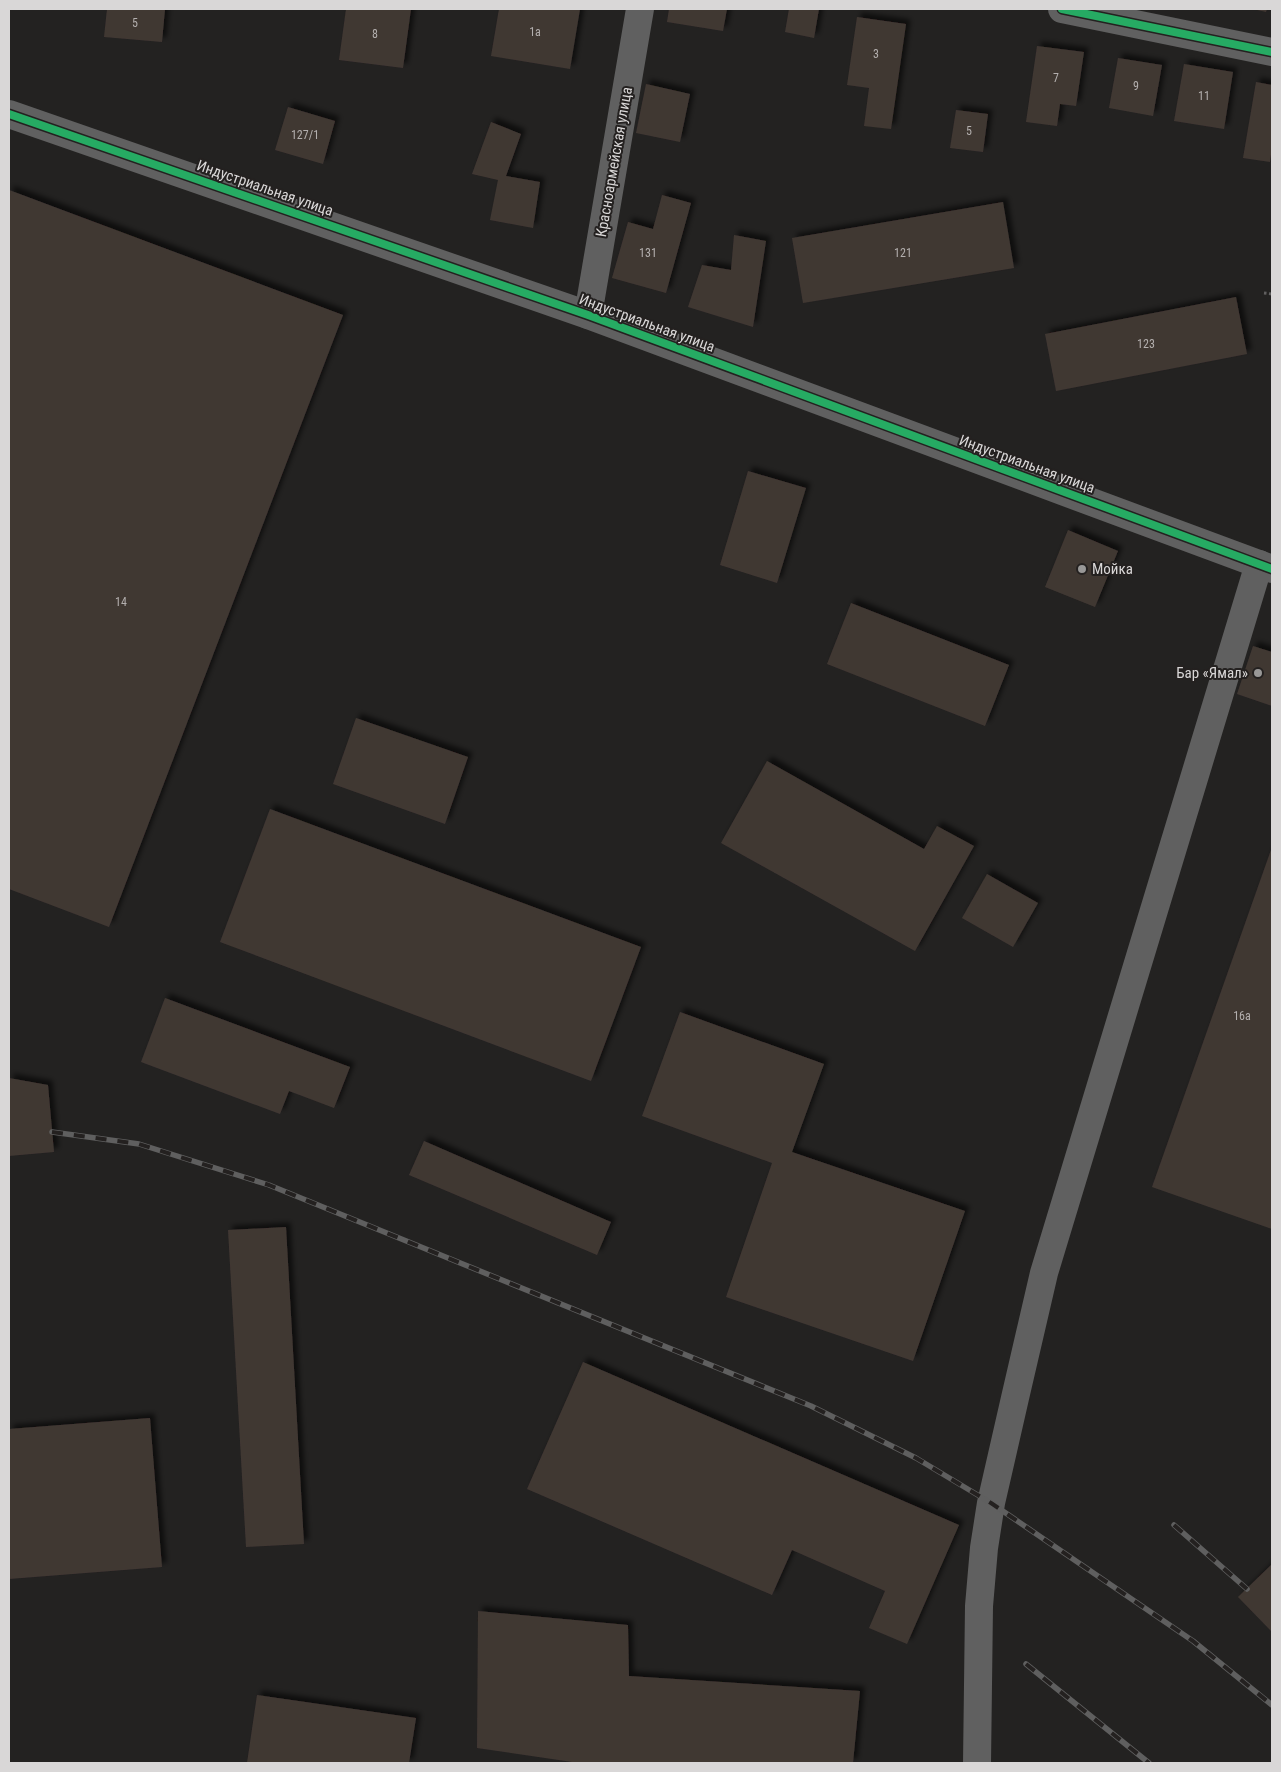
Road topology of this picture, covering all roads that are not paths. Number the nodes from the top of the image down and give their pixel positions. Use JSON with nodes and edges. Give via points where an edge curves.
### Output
{"nodes":[{"id":1,"x":640,"y":9,"type":"edge"},
{"id":2,"x":1062,"y":9,"type":"edge"},
{"id":3,"x":1272,"y":52,"type":"edge"},
{"id":4,"x":9,"y":114,"type":"edge"},
{"id":5,"x":588,"y":315,"type":"junction"},
{"id":6,"x":1265,"y":566,"type":"edge"},
{"id":7,"x":977,"y":1763,"type":"edge"}],
"edges":[{"from":1,"to":5,"type":"street","name":"Красноармейская улица"},
{"from":2,"to":3,"type":"street"},
{"from":4,"to":5,"type":"street","name":"Индустриальная улица"},
{"from":5,"to":6,"type":"street","name":"Индустриальная улица"},
{"from":6,"to":7,"type":"street","via":[[1047,1263],[991,1503],[984,1548],[979,1606]]}]}
